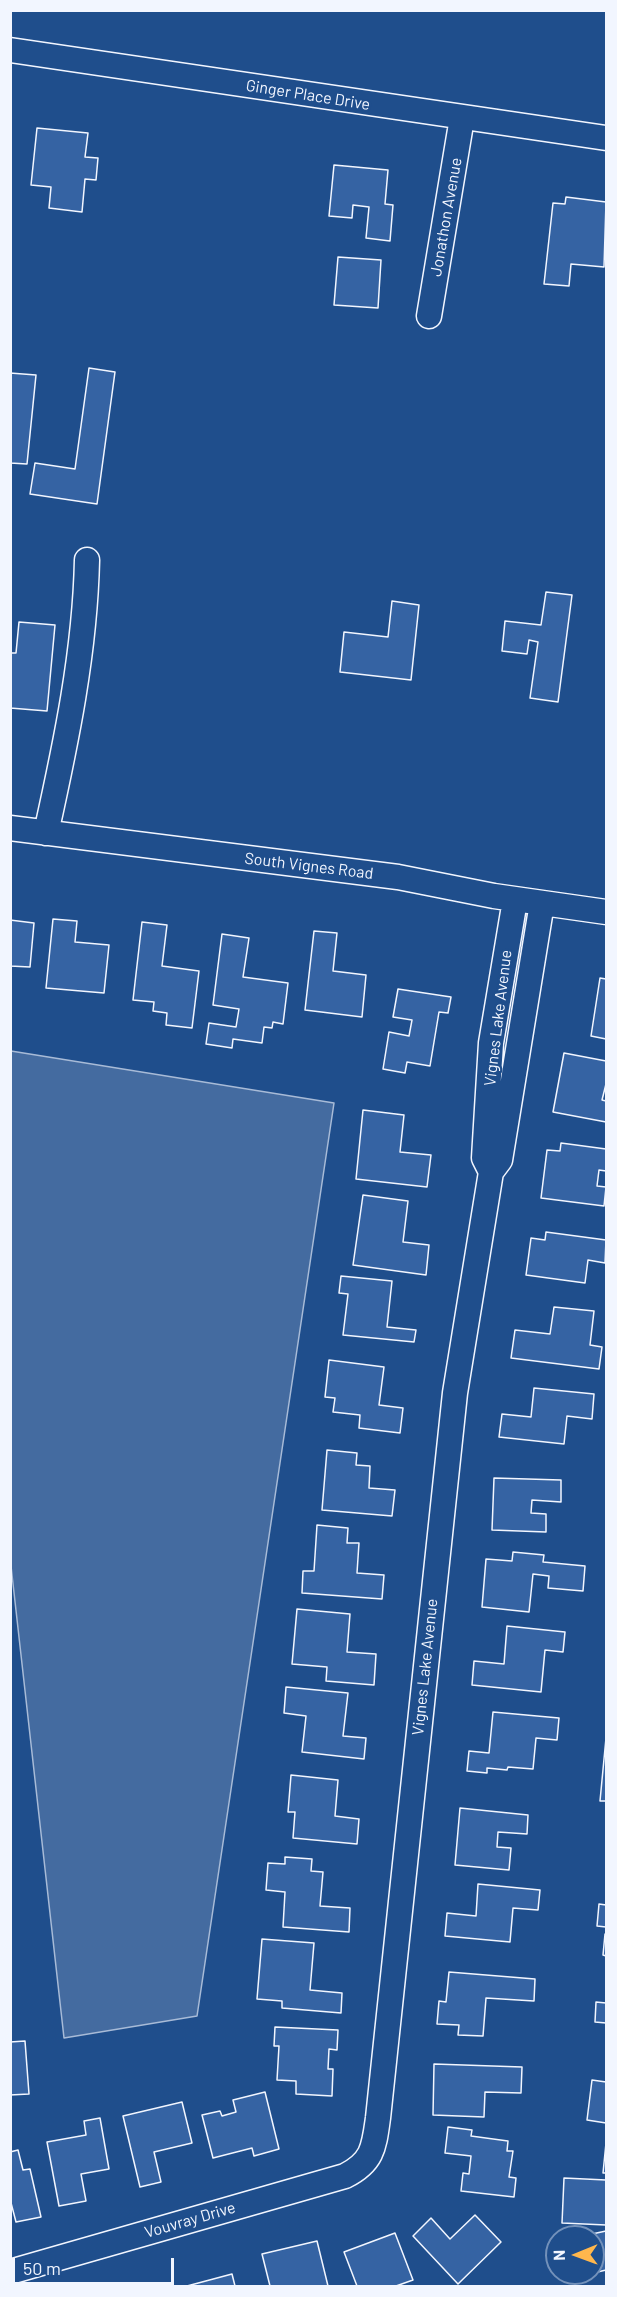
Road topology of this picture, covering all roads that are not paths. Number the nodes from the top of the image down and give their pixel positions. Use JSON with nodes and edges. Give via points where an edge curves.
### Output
{"nodes":[{"id":1,"x":10,"y":50,"type":"edge"},
{"id":2,"x":462,"y":118,"type":"junction"},
{"id":3,"x":606,"y":138,"type":"edge"},
{"id":4,"x":429,"y":316,"type":"dead end"},
{"id":5,"x":87,"y":560,"type":"dead end"},
{"id":6,"x":10,"y":828,"type":"edge"},
{"id":7,"x":46,"y":833,"type":"junction"},
{"id":8,"x":515,"y":900,"type":"junction"},
{"id":9,"x":542,"y":903,"type":"junction"},
{"id":10,"x":606,"y":912,"type":"edge"},
{"id":11,"x":491,"y":1172,"type":"junction"},
{"id":12,"x":366,"y":2162,"type":"joint"},
{"id":13,"x":10,"y":2272,"type":"edge"}],
"edges":[{"from":1,"to":2,"type":"street","name":"Ginger Place Drive"},
{"from":2,"to":3,"type":"street","name":"Ginger Place Drive"},
{"from":2,"to":4,"type":"street","name":"Jonathon Avenue"},
{"from":5,"to":7,"type":"street","via":[[76,684]]},
{"from":6,"to":7,"type":"street","name":"South Vignes Road"},
{"from":7,"to":8,"type":"street","name":"South Vignes Road","via":[[398,877]]},
{"from":8,"to":9,"type":"street","name":"South Vignes Road"},
{"from":8,"to":11,"type":"street","name":"Vignes Lake Avenue","via":[[491,1043],[484,1158]]},
{"from":9,"to":10,"type":"street","name":"South Vignes Road"},
{"from":9,"to":11,"type":"street","name":"Vignes Lake Avenue","via":[[500,1160]]},
{"from":11,"to":12,"type":"street","name":"Vignes Lake Avenue","via":[[454,1402],[378,2118]]},
{"from":12,"to":13,"type":"street","name":"Vouvray Drive","via":[[345,2176]]}]}
